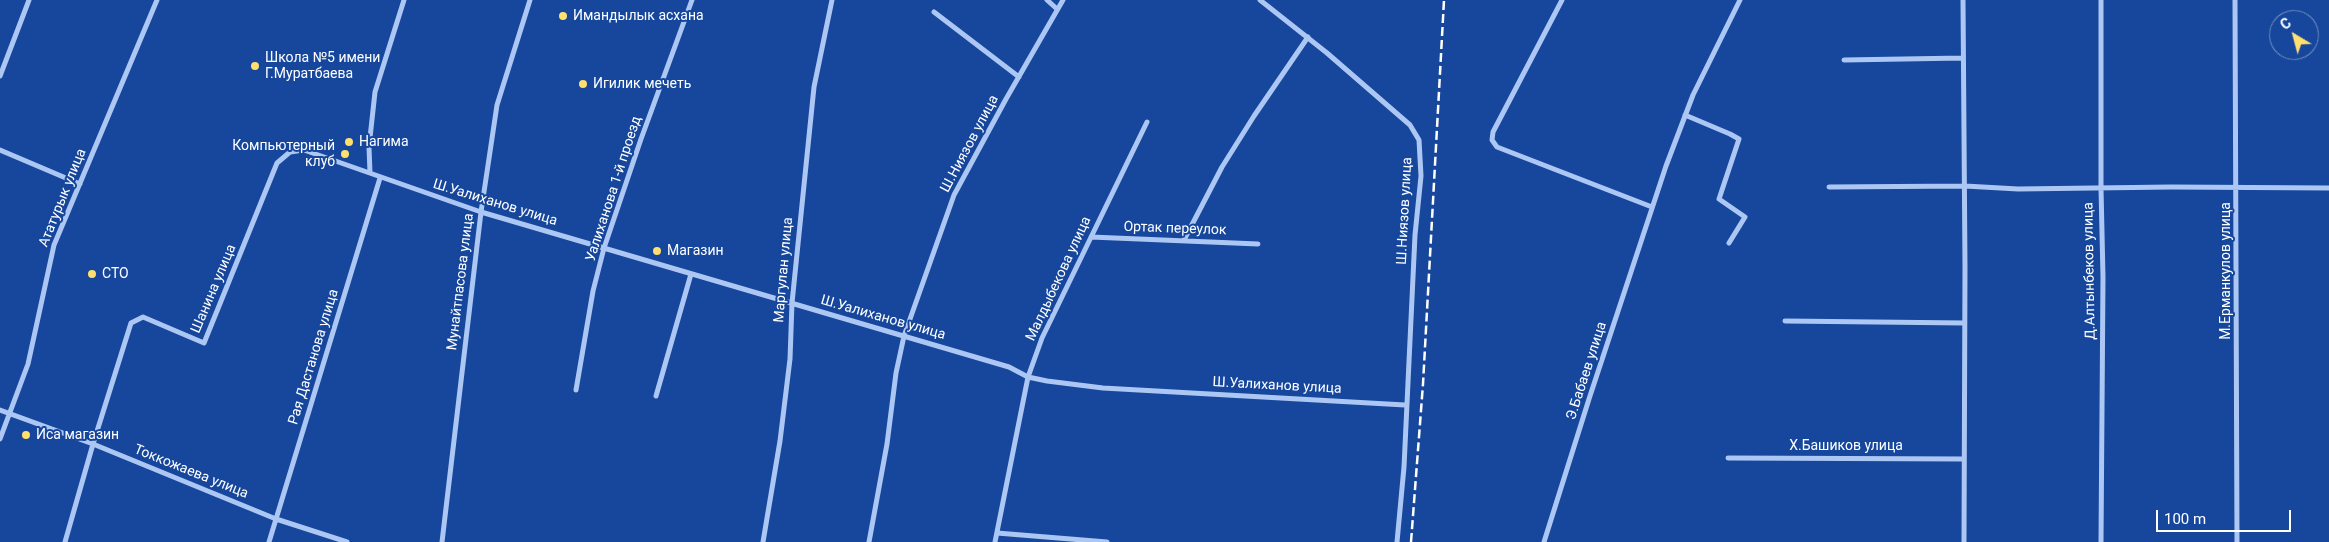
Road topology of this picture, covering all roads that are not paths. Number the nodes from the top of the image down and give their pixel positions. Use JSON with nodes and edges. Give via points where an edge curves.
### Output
{"nodes":[{"id":1,"x":28,"y":0,"type":"edge"},
{"id":2,"x":157,"y":0,"type":"edge"},
{"id":3,"x":404,"y":0,"type":"edge"},
{"id":4,"x":530,"y":0,"type":"edge"},
{"id":5,"x":692,"y":0,"type":"edge"},
{"id":6,"x":832,"y":0,"type":"edge"},
{"id":7,"x":1047,"y":0,"type":"edge"},
{"id":8,"x":1063,"y":0,"type":"edge"},
{"id":9,"x":1260,"y":0,"type":"edge"},
{"id":10,"x":1562,"y":0,"type":"edge"},
{"id":11,"x":1740,"y":0,"type":"edge"},
{"id":12,"x":1963,"y":0,"type":"edge"},
{"id":13,"x":2101,"y":0,"type":"edge"},
{"id":14,"x":2235,"y":0,"type":"edge"},
{"id":15,"x":1057,"y":9,"type":"junction"},
{"id":16,"x":934,"y":12,"type":"dead end"},
{"id":17,"x":1308,"y":38,"type":"junction"},
{"id":18,"x":1963,"y":58,"type":"junction"},
{"id":19,"x":1844,"y":60,"type":"dead end"},
{"id":20,"x":0,"y":76,"type":"edge"},
{"id":21,"x":1019,"y":77,"type":"junction"},
{"id":22,"x":1685,"y":116,"type":"junction"},
{"id":23,"x":1147,"y":122,"type":"dead end"},
{"id":24,"x":0,"y":150,"type":"edge"},
{"id":25,"x":370,"y":173,"type":"junction"},
{"id":26,"x":380,"y":178,"type":"junction"},
{"id":27,"x":80,"y":184,"type":"junction"},
{"id":28,"x":1965,"y":186,"type":"junction"},
{"id":29,"x":1829,"y":187,"type":"dead end"},
{"id":30,"x":2100,"y":188,"type":"junction"},
{"id":31,"x":2237,"y":188,"type":"junction"},
{"id":32,"x":2329,"y":188,"type":"edge"},
{"id":33,"x":1652,"y":207,"type":"junction"},
{"id":34,"x":481,"y":212,"type":"junction"},
{"id":35,"x":1091,"y":237,"type":"junction"},
{"id":36,"x":1184,"y":240,"type":"junction"},
{"id":37,"x":1729,"y":243,"type":"dead end"},
{"id":38,"x":1258,"y":244,"type":"dead end"},
{"id":39,"x":604,"y":248,"type":"junction"},
{"id":40,"x":691,"y":274,"type":"junction"},
{"id":41,"x":792,"y":304,"type":"junction"},
{"id":42,"x":1785,"y":321,"type":"dead end"},
{"id":43,"x":1965,"y":323,"type":"junction"},
{"id":44,"x":904,"y":336,"type":"junction"},
{"id":45,"x":1028,"y":377,"type":"junction"},
{"id":46,"x":576,"y":390,"type":"dead end"},
{"id":47,"x":656,"y":396,"type":"dead end"},
{"id":48,"x":1405,"y":405,"type":"junction"},
{"id":49,"x":0,"y":410,"type":"edge"},
{"id":50,"x":10,"y":413,"type":"junction"},
{"id":51,"x":0,"y":439,"type":"edge"},
{"id":52,"x":93,"y":444,"type":"junction"},
{"id":53,"x":1728,"y":458,"type":"dead end"},
{"id":54,"x":1964,"y":459,"type":"junction"},
{"id":55,"x":276,"y":519,"type":"junction"},
{"id":56,"x":997,"y":533,"type":"junction"},
{"id":57,"x":65,"y":542,"type":"edge"},
{"id":58,"x":269,"y":542,"type":"edge"},
{"id":59,"x":347,"y":542,"type":"edge"},
{"id":60,"x":442,"y":542,"type":"edge"},
{"id":61,"x":763,"y":542,"type":"edge"},
{"id":62,"x":869,"y":542,"type":"edge"},
{"id":63,"x":995,"y":542,"type":"edge"},
{"id":64,"x":1107,"y":542,"type":"edge"},
{"id":65,"x":1397,"y":542,"type":"edge"},
{"id":66,"x":1544,"y":542,"type":"edge"},
{"id":67,"x":1964,"y":542,"type":"edge"},
{"id":68,"x":2101,"y":542,"type":"edge"},
{"id":69,"x":2237,"y":542,"type":"edge"}],
"edges":[{"from":1,"to":20,"type":"street"},
{"from":2,"to":27,"type":"street","name":"Ататурык улица"},
{"from":3,"to":25,"type":"street","via":[[375,92],[369,147]]},
{"from":4,"to":34,"type":"street","name":"Мунайтпасова улица","via":[[498,105]]},
{"from":5,"to":39,"type":"street","name":"Уалиханова 1-й проезд"},
{"from":6,"to":41,"type":"street","name":"Маргулан улица","via":[[814,87]]},
{"from":7,"to":15,"type":"street"},
{"from":8,"to":15,"type":"street","name":"Ш.Ниязов улица"},
{"from":9,"to":17,"type":"street","name":"Ш.Ниязов улица"},
{"from":10,"to":33,"type":"street","via":[[1492,132],[1492,140],[1497,147]]},
{"from":11,"to":22,"type":"street","name":"Э.Бабаев улица"},
{"from":12,"to":18,"type":"street"},
{"from":13,"to":30,"type":"street","name":"Д.Алтынбеков улица"},
{"from":14,"to":31,"type":"street","name":"М.Ерманкулов улица"},
{"from":15,"to":21,"type":"street","name":"Ш.Ниязов улица"},
{"from":16,"to":21,"type":"street"},
{"from":17,"to":36,"type":"street","via":[[1222,167]]},
{"from":17,"to":48,"type":"street","name":"Ш.Ниязов улица","via":[[1410,125],[1419,140],[1421,176]]},
{"from":18,"to":19,"type":"street"},
{"from":18,"to":28,"type":"street"},
{"from":21,"to":44,"type":"street","name":"Ш.Ниязов улица","via":[[954,195]]},
{"from":22,"to":33,"type":"street","name":"Э.Бабаев улица"},
{"from":22,"to":37,"type":"street","via":[[1739,139],[1719,199],[1745,217]]},
{"from":23,"to":35,"type":"street","name":"Малдыбекова улица"},
{"from":24,"to":27,"type":"street"},
{"from":25,"to":26,"type":"street","name":"Ш.Уалиханов улица"},
{"from":25,"to":52,"type":"street","name":"Шанина улица","via":[[304,150],[290,152],[277,163],[204,343],[143,317],[131,322]]},
{"from":26,"to":34,"type":"street","name":"Ш.Уалиханов улица"},
{"from":26,"to":55,"type":"street","name":"Рая Дастанова улица"},
{"from":27,"to":50,"type":"street","name":"Ататурык улица","via":[[54,245],[28,364]]},
{"from":28,"to":29,"type":"street"},
{"from":28,"to":30,"type":"street"},
{"from":28,"to":43,"type":"street"},
{"from":30,"to":31,"type":"street"},
{"from":30,"to":68,"type":"street","name":"Д.Алтынбеков улица","via":[[2103,277]]},
{"from":31,"to":32,"type":"street"},
{"from":31,"to":69,"type":"street","name":"М.Ерманкулов улица"},
{"from":33,"to":66,"type":"street","name":"Э.Бабаев улица"},
{"from":34,"to":39,"type":"street","name":"Ш.Уалиханов улица"},
{"from":34,"to":60,"type":"street","name":"Мунайтпасова улица"},
{"from":35,"to":36,"type":"street","name":"Ортак переулок"},
{"from":35,"to":45,"type":"street","name":"Малдыбекова улица","via":[[1054,311]]},
{"from":36,"to":38,"type":"street","name":"Ортак переулок"},
{"from":39,"to":40,"type":"street","name":"Ш.Уалиханов улица"},
{"from":39,"to":46,"type":"street","name":"Уалиханова 1-й проезд","via":[[593,290]]},
{"from":40,"to":41,"type":"street","name":"Ш.Уалиханов улица"},
{"from":40,"to":47,"type":"street"},
{"from":41,"to":44,"type":"street","name":"Ш.Уалиханов улица"},
{"from":41,"to":61,"type":"street","name":"Маргулан улица","via":[[790,359]]},
{"from":42,"to":43,"type":"street"},
{"from":43,"to":54,"type":"street"},
{"from":44,"to":45,"type":"street","name":"Ш.Уалиханов улица","via":[[1009,367]]},
{"from":44,"to":62,"type":"street","name":"Ш.Ниязов улица"},
{"from":45,"to":48,"type":"street","name":"Ш.Уалиханов улица","via":[[1103,388]]},
{"from":45,"to":56,"type":"street","name":"Малдыбекова улица"},
{"from":48,"to":65,"type":"street","name":"Ш.Ниязов улица","via":[[1404,467]]},
{"from":49,"to":50,"type":"street","name":"Токкожаева улица"},
{"from":50,"to":51,"type":"street","name":"Ататурык улица"},
{"from":50,"to":52,"type":"street","name":"Токкожаева улица"},
{"from":52,"to":55,"type":"street","name":"Токкожаева улица"},
{"from":52,"to":57,"type":"street","name":"Шанина улица"},
{"from":53,"to":54,"type":"street","name":"Х.Башиков улица"},
{"from":54,"to":67,"type":"street"},
{"from":55,"to":58,"type":"street","name":"Рая Дастанова улица"},
{"from":55,"to":59,"type":"street","name":"Токкожаева улица"},
{"from":56,"to":63,"type":"street","name":"Малдыбекова улица"},
{"from":56,"to":64,"type":"street"}]}
